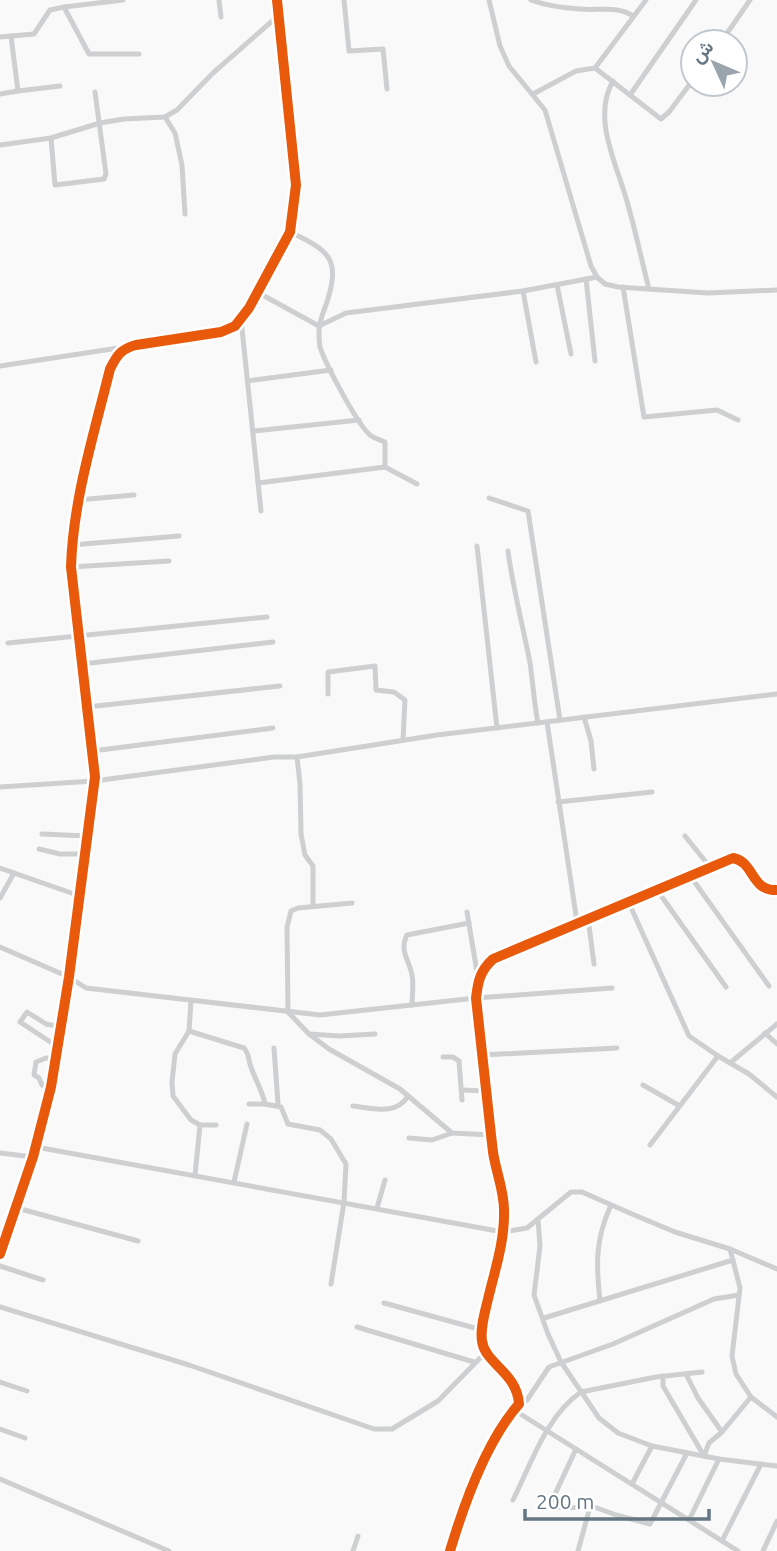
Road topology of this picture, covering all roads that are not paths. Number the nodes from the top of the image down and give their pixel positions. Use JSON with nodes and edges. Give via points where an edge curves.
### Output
{"nodes":[{"id":1,"x":123,"y":0,"type":"edge"},
{"id":2,"x":219,"y":0,"type":"edge"},
{"id":3,"x":277,"y":0,"type":"edge"},
{"id":4,"x":344,"y":0,"type":"edge"},
{"id":5,"x":491,"y":0,"type":"edge"},
{"id":6,"x":531,"y":0,"type":"edge"},
{"id":7,"x":646,"y":0,"type":"edge"},
{"id":8,"x":696,"y":0,"type":"edge"},
{"id":9,"x":750,"y":0,"type":"edge"},
{"id":10,"x":64,"y":7,"type":"junction"},
{"id":11,"x":279,"y":15,"type":"junction"},
{"id":12,"x":633,"y":16,"type":"junction"},
{"id":13,"x":221,"y":17,"type":"dead end"},
{"id":14,"x":731,"y":28,"type":"edge"},
{"id":15,"x":11,"y":36,"type":"junction"},
{"id":16,"x":0,"y":37,"type":"edge"},
{"id":17,"x":139,"y":54,"type":"dead end"},
{"id":18,"x":595,"y":68,"type":"junction"},
{"id":19,"x":612,"y":81,"type":"junction"},
{"id":20,"x":60,"y":86,"type":"dead end"},
{"id":21,"x":387,"y":89,"type":"dead end"},
{"id":22,"x":18,"y":91,"type":"junction"},
{"id":23,"x":95,"y":92,"type":"dead end"},
{"id":24,"x":0,"y":94,"type":"edge"},
{"id":25,"x":533,"y":94,"type":"junction"},
{"id":26,"x":630,"y":95,"type":"junction"},
{"id":27,"x":680,"y":98,"type":"edge"},
{"id":28,"x":165,"y":117,"type":"junction"},
{"id":29,"x":100,"y":123,"type":"junction"},
{"id":30,"x":51,"y":138,"type":"junction"},
{"id":31,"x":0,"y":145,"type":"edge"},
{"id":32,"x":186,"y":214,"type":"dead end"},
{"id":33,"x":290,"y":232,"type":"junction"},
{"id":34,"x":597,"y":277,"type":"junction"},
{"id":35,"x":586,"y":279,"type":"junction"},
{"id":36,"x":557,"y":285,"type":"junction"},
{"id":37,"x":622,"y":287,"type":"junction"},
{"id":38,"x":649,"y":289,"type":"junction"},
{"id":39,"x":777,"y":289,"type":"edge"},
{"id":40,"x":523,"y":291,"type":"junction"},
{"id":41,"x":257,"y":292,"type":"junction"},
{"id":42,"x":241,"y":319,"type":"junction"},
{"id":43,"x":319,"y":326,"type":"junction"},
{"id":44,"x":130,"y":346,"type":"junction"},
{"id":45,"x":570,"y":354,"type":"dead end"},
{"id":46,"x":595,"y":361,"type":"dead end"},
{"id":47,"x":536,"y":362,"type":"dead end"},
{"id":48,"x":0,"y":366,"type":"edge"},
{"id":49,"x":331,"y":370,"type":"junction"},
{"id":50,"x":247,"y":381,"type":"junction"},
{"id":51,"x":359,"y":420,"type":"junction"},
{"id":52,"x":738,"y":420,"type":"dead end"},
{"id":53,"x":253,"y":430,"type":"junction"},
{"id":54,"x":385,"y":467,"type":"junction"},
{"id":55,"x":258,"y":483,"type":"junction"},
{"id":56,"x":416,"y":484,"type":"dead end"},
{"id":57,"x":134,"y":495,"type":"dead end"},
{"id":58,"x":489,"y":498,"type":"dead end"},
{"id":59,"x":78,"y":500,"type":"junction"},
{"id":60,"x":261,"y":511,"type":"dead end"},
{"id":61,"x":179,"y":536,"type":"dead end"},
{"id":62,"x":72,"y":545,"type":"junction"},
{"id":63,"x":477,"y":546,"type":"dead end"},
{"id":64,"x":508,"y":551,"type":"dead end"},
{"id":65,"x":169,"y":561,"type":"dead end"},
{"id":66,"x":71,"y":567,"type":"junction"},
{"id":67,"x":267,"y":617,"type":"dead end"},
{"id":68,"x":79,"y":634,"type":"junction"},
{"id":69,"x":273,"y":642,"type":"dead end"},
{"id":70,"x":8,"y":643,"type":"dead end"},
{"id":71,"x":82,"y":664,"type":"junction"},
{"id":72,"x":279,"y":686,"type":"dead end"},
{"id":73,"x":328,"y":694,"type":"dead end"},
{"id":74,"x":777,"y":694,"type":"edge"},
{"id":75,"x":87,"y":707,"type":"junction"},
{"id":76,"x":584,"y":717,"type":"junction"},
{"id":77,"x":560,"y":720,"type":"junction"},
{"id":78,"x":547,"y":722,"type":"junction"},
{"id":79,"x":538,"y":723,"type":"junction"},
{"id":80,"x":273,"y":728,"type":"dead end"},
{"id":81,"x":497,"y":728,"type":"junction"},
{"id":82,"x":403,"y":740,"type":"junction"},
{"id":83,"x":92,"y":751,"type":"junction"},
{"id":84,"x":298,"y":757,"type":"junction"},
{"id":85,"x":594,"y":769,"type":"dead end"},
{"id":86,"x":94,"y":781,"type":"junction"},
{"id":87,"x":0,"y":787,"type":"edge"},
{"id":88,"x":652,"y":792,"type":"dead end"},
{"id":89,"x":558,"y":802,"type":"junction"},
{"id":90,"x":42,"y":834,"type":"dead end"},
{"id":91,"x":88,"y":836,"type":"junction"},
{"id":92,"x":685,"y":836,"type":"dead end"},
{"id":93,"x":39,"y":849,"type":"dead end"},
{"id":94,"x":85,"y":854,"type":"junction"},
{"id":95,"x":710,"y":867,"type":"junction"},
{"id":96,"x":0,"y":868,"type":"edge"},
{"id":97,"x":14,"y":873,"type":"junction"},
{"id":98,"x":691,"y":877,"type":"junction"},
{"id":99,"x":657,"y":890,"type":"junction"},
{"id":100,"x":777,"y":890,"type":"edge"},
{"id":101,"x":80,"y":896,"type":"junction"},
{"id":102,"x":0,"y":898,"type":"edge"},
{"id":103,"x":628,"y":901,"type":"junction"},
{"id":104,"x":352,"y":903,"type":"dead end"},
{"id":105,"x":313,"y":906,"type":"junction"},
{"id":106,"x":467,"y":912,"type":"dead end"},
{"id":107,"x":588,"y":918,"type":"junction"},
{"id":108,"x":577,"y":922,"type":"junction"},
{"id":109,"x":469,"y":923,"type":"junction"},
{"id":110,"x":0,"y":947,"type":"edge"},
{"id":111,"x":594,"y":964,"type":"dead end"},
{"id":112,"x":69,"y":977,"type":"junction"},
{"id":113,"x":478,"y":978,"type":"junction"},
{"id":114,"x":769,"y":986,"type":"dead end"},
{"id":115,"x":726,"y":987,"type":"dead end"},
{"id":116,"x":612,"y":988,"type":"dead end"},
{"id":117,"x":476,"y":998,"type":"junction"},
{"id":118,"x":191,"y":1001,"type":"junction"},
{"id":119,"x":412,"y":1005,"type":"junction"},
{"id":120,"x":288,"y":1012,"type":"junction"},
{"id":121,"x":777,"y":1024,"type":"edge"},
{"id":122,"x":61,"y":1027,"type":"junction"},
{"id":123,"x":189,"y":1031,"type":"junction"},
{"id":124,"x":765,"y":1033,"type":"junction"},
{"id":125,"x":309,"y":1034,"type":"junction"},
{"id":126,"x":375,"y":1034,"type":"dead end"},
{"id":127,"x":777,"y":1044,"type":"edge"},
{"id":128,"x":58,"y":1046,"type":"junction"},
{"id":129,"x":274,"y":1048,"type":"dead end"},
{"id":130,"x":617,"y":1048,"type":"dead end"},
{"id":131,"x":482,"y":1055,"type":"junction"},
{"id":132,"x":718,"y":1056,"type":"junction"},
{"id":133,"x":443,"y":1057,"type":"dead end"},
{"id":134,"x":56,"y":1058,"type":"junction"},
{"id":135,"x":730,"y":1063,"type":"junction"},
{"id":136,"x":643,"y":1085,"type":"dead end"},
{"id":137,"x":51,"y":1087,"type":"junction"},
{"id":138,"x":462,"y":1090,"type":"junction"},
{"id":139,"x":486,"y":1090,"type":"junction"},
{"id":140,"x":408,"y":1096,"type":"junction"},
{"id":141,"x":777,"y":1097,"type":"edge"},
{"id":142,"x":462,"y":1100,"type":"dead end"},
{"id":143,"x":249,"y":1104,"type":"dead end"},
{"id":144,"x":265,"y":1104,"type":"junction"},
{"id":145,"x":278,"y":1104,"type":"junction"},
{"id":146,"x":678,"y":1105,"type":"junction"},
{"id":147,"x":353,"y":1106,"type":"dead end"},
{"id":148,"x":247,"y":1124,"type":"dead end"},
{"id":149,"x":200,"y":1125,"type":"junction"},
{"id":150,"x":216,"y":1125,"type":"dead end"},
{"id":151,"x":452,"y":1133,"type":"junction"},
{"id":152,"x":491,"y":1135,"type":"junction"},
{"id":153,"x":409,"y":1138,"type":"dead end"},
{"id":154,"x":650,"y":1144,"type":"dead end"},
{"id":155,"x":36,"y":1147,"type":"junction"},
{"id":156,"x":0,"y":1153,"type":"edge"},
{"id":157,"x":33,"y":1157,"type":"junction"},
{"id":158,"x":195,"y":1175,"type":"junction"},
{"id":159,"x":385,"y":1180,"type":"dead end"},
{"id":160,"x":234,"y":1182,"type":"junction"},
{"id":161,"x":344,"y":1202,"type":"junction"},
{"id":162,"x":611,"y":1205,"type":"junction"},
{"id":163,"x":17,"y":1208,"type":"junction"},
{"id":164,"x":377,"y":1208,"type":"junction"},
{"id":165,"x":538,"y":1219,"type":"junction"},
{"id":166,"x":503,"y":1232,"type":"junction"},
{"id":167,"x":138,"y":1241,"type":"dead end"},
{"id":168,"x":730,"y":1249,"type":"junction"},
{"id":169,"x":0,"y":1254,"type":"edge"},
{"id":170,"x":733,"y":1260,"type":"junction"},
{"id":171,"x":0,"y":1266,"type":"edge"},
{"id":172,"x":777,"y":1269,"type":"edge"},
{"id":173,"x":43,"y":1280,"type":"dead end"},
{"id":174,"x":331,"y":1284,"type":"dead end"},
{"id":175,"x":739,"y":1295,"type":"junction"},
{"id":176,"x":600,"y":1301,"type":"junction"},
{"id":177,"x":384,"y":1303,"type":"dead end"},
{"id":178,"x":0,"y":1307,"type":"edge"},
{"id":179,"x":544,"y":1318,"type":"junction"},
{"id":180,"x":357,"y":1327,"type":"dead end"},
{"id":181,"x":482,"y":1330,"type":"junction"},
{"id":182,"x":486,"y":1352,"type":"junction"},
{"id":183,"x":561,"y":1362,"type":"junction"},
{"id":184,"x":474,"y":1363,"type":"junction"},
{"id":185,"x":702,"y":1372,"type":"dead end"},
{"id":186,"x":686,"y":1374,"type":"junction"},
{"id":187,"x":663,"y":1376,"type":"junction"},
{"id":188,"x":0,"y":1382,"type":"edge"},
{"id":189,"x":27,"y":1391,"type":"dead end"},
{"id":190,"x":581,"y":1392,"type":"junction"},
{"id":191,"x":751,"y":1397,"type":"junction"},
{"id":192,"x":514,"y":1410,"type":"junction"},
{"id":193,"x":777,"y":1417,"type":"edge"},
{"id":194,"x":0,"y":1429,"type":"edge"},
{"id":195,"x":548,"y":1431,"type":"junction"},
{"id":196,"x":722,"y":1433,"type":"junction"},
{"id":197,"x":25,"y":1438,"type":"dead end"},
{"id":198,"x":652,"y":1446,"type":"junction"},
{"id":199,"x":576,"y":1449,"type":"junction"},
{"id":200,"x":688,"y":1453,"type":"junction"},
{"id":201,"x":704,"y":1456,"type":"junction"},
{"id":202,"x":777,"y":1457,"type":"edge"},
{"id":203,"x":719,"y":1459,"type":"junction"},
{"id":204,"x":761,"y":1464,"type":"junction"},
{"id":205,"x":774,"y":1466,"type":"edge"},
{"id":206,"x":0,"y":1479,"type":"edge"},
{"id":207,"x":632,"y":1484,"type":"junction"},
{"id":208,"x":513,"y":1500,"type":"dead end"},
{"id":209,"x":661,"y":1503,"type":"junction"},
{"id":210,"x":590,"y":1507,"type":"junction"},
{"id":211,"x":689,"y":1520,"type":"junction"},
{"id":212,"x":777,"y":1521,"type":"edge"},
{"id":213,"x":358,"y":1536,"type":"dead end"},
{"id":214,"x":722,"y":1541,"type":"junction"},
{"id":215,"x":169,"y":1551,"type":"edge"},
{"id":216,"x":353,"y":1551,"type":"edge"},
{"id":217,"x":450,"y":1551,"type":"edge"},
{"id":218,"x":578,"y":1551,"type":"edge"},
{"id":219,"x":737,"y":1551,"type":"edge"},
{"id":220,"x":763,"y":1551,"type":"edge"}],
"edges":[{"from":1,"to":10,"type":"street"},
{"from":2,"to":13,"type":"street"},
{"from":3,"to":11,"type":"street"},
{"from":4,"to":21,"type":"street","via":[[349,51],[383,49]]},
{"from":5,"to":25,"type":"street","via":[[504,56]]},
{"from":6,"to":12,"type":"street","via":[[582,10],[622,9]]},
{"from":7,"to":12,"type":"street"},
{"from":8,"to":26,"type":"street"},
{"from":9,"to":14,"type":"street"},
{"from":10,"to":15,"type":"street","via":[[50,10],[34,34]]},
{"from":10,"to":17,"type":"street","via":[[89,54]]},
{"from":11,"to":28,"type":"street"},
{"from":11,"to":33,"type":"street","via":[[296,184]]},
{"from":12,"to":18,"type":"street"},
{"from":15,"to":16,"type":"street"},
{"from":15,"to":22,"type":"street"},
{"from":18,"to":19,"type":"street"},
{"from":18,"to":25,"type":"street","via":[[576,71]]},
{"from":19,"to":26,"type":"street"},
{"from":19,"to":38,"type":"street","via":[[605,112],[608,143]]},
{"from":20,"to":22,"type":"street"},
{"from":22,"to":24,"type":"street"},
{"from":23,"to":29,"type":"street"},
{"from":25,"to":34,"type":"street","via":[[545,110]]},
{"from":26,"to":27,"type":"street","via":[[661,120]]},
{"from":28,"to":29,"type":"street"},
{"from":28,"to":32,"type":"street","via":[[175,133],[182,165]]},
{"from":29,"to":30,"type":"street"},
{"from":29,"to":30,"type":"street","via":[[104,179],[55,185]]},
{"from":30,"to":31,"type":"street"},
{"from":33,"to":41,"type":"street"},
{"from":33,"to":43,"type":"street","via":[[324,251],[334,272]]},
{"from":34,"to":35,"type":"street"},
{"from":34,"to":37,"type":"street","via":[[605,284]]},
{"from":35,"to":36,"type":"street"},
{"from":35,"to":46,"type":"street"},
{"from":36,"to":40,"type":"street"},
{"from":36,"to":45,"type":"street"},
{"from":37,"to":38,"type":"street"},
{"from":37,"to":52,"type":"street","via":[[644,417],[717,410]]},
{"from":38,"to":39,"type":"street"},
{"from":40,"to":43,"type":"street","via":[[346,313]]},
{"from":40,"to":47,"type":"street"},
{"from":41,"to":42,"type":"street"},
{"from":41,"to":43,"type":"street"},
{"from":42,"to":44,"type":"street","via":[[221,332]]},
{"from":42,"to":50,"type":"street"},
{"from":43,"to":49,"type":"street","via":[[320,346]]},
{"from":44,"to":48,"type":"street"},
{"from":44,"to":59,"type":"street","via":[[123,348],[110,369]]},
{"from":49,"to":50,"type":"street"},
{"from":49,"to":51,"type":"street"},
{"from":50,"to":53,"type":"street"},
{"from":51,"to":53,"type":"street"},
{"from":51,"to":54,"type":"street","via":[[370,435],[384,442]]},
{"from":53,"to":55,"type":"street"},
{"from":54,"to":55,"type":"street"},
{"from":54,"to":56,"type":"street"},
{"from":55,"to":60,"type":"street"},
{"from":57,"to":59,"type":"street"},
{"from":58,"to":77,"type":"street","via":[[528,511]]},
{"from":59,"to":62,"type":"street"},
{"from":61,"to":62,"type":"street"},
{"from":62,"to":66,"type":"street"},
{"from":63,"to":81,"type":"street"},
{"from":64,"to":79,"type":"street"},
{"from":65,"to":66,"type":"street"},
{"from":66,"to":68,"type":"street"},
{"from":67,"to":68,"type":"street"},
{"from":68,"to":70,"type":"street"},
{"from":68,"to":71,"type":"street"},
{"from":69,"to":71,"type":"street"},
{"from":71,"to":75,"type":"street"},
{"from":72,"to":75,"type":"street"},
{"from":73,"to":82,"type":"street","via":[[328,672],[375,666],[376,690],[405,699]]},
{"from":74,"to":76,"type":"street"},
{"from":75,"to":83,"type":"street"},
{"from":76,"to":77,"type":"street"},
{"from":76,"to":85,"type":"street"},
{"from":77,"to":78,"type":"street"},
{"from":78,"to":79,"type":"street"},
{"from":78,"to":89,"type":"street"},
{"from":79,"to":81,"type":"street"},
{"from":80,"to":83,"type":"street"},
{"from":81,"to":82,"type":"street"},
{"from":82,"to":84,"type":"street"},
{"from":83,"to":86,"type":"street"},
{"from":84,"to":86,"type":"street"},
{"from":84,"to":105,"type":"street","via":[[301,834],[305,856],[313,866]]},
{"from":86,"to":87,"type":"street"},
{"from":86,"to":91,"type":"street"},
{"from":88,"to":89,"type":"street"},
{"from":89,"to":108,"type":"street"},
{"from":90,"to":91,"type":"street"},
{"from":91,"to":94,"type":"street"},
{"from":92,"to":95,"type":"street"},
{"from":93,"to":94,"type":"street"},
{"from":94,"to":101,"type":"street"},
{"from":95,"to":98,"type":"street"},
{"from":95,"to":100,"type":"street","via":[[739,859],[760,886]]},
{"from":96,"to":97,"type":"street"},
{"from":97,"to":101,"type":"street"},
{"from":97,"to":102,"type":"street"},
{"from":98,"to":99,"type":"street"},
{"from":98,"to":114,"type":"street"},
{"from":99,"to":103,"type":"street"},
{"from":99,"to":115,"type":"street"},
{"from":101,"to":112,"type":"street"},
{"from":103,"to":107,"type":"street"},
{"from":103,"to":132,"type":"street","via":[[689,1036]]},
{"from":104,"to":105,"type":"street"},
{"from":105,"to":120,"type":"street","via":[[291,911],[288,919]]},
{"from":106,"to":109,"type":"street"},
{"from":107,"to":108,"type":"street"},
{"from":107,"to":111,"type":"street"},
{"from":108,"to":113,"type":"street","via":[[493,959]]},
{"from":109,"to":113,"type":"street"},
{"from":109,"to":119,"type":"street","via":[[407,935],[403,947],[412,975]]},
{"from":110,"to":112,"type":"street"},
{"from":112,"to":118,"type":"street","via":[[86,988]]},
{"from":112,"to":122,"type":"street"},
{"from":113,"to":117,"type":"street"},
{"from":116,"to":117,"type":"street"},
{"from":117,"to":119,"type":"street"},
{"from":117,"to":131,"type":"street"},
{"from":118,"to":120,"type":"street"},
{"from":118,"to":123,"type":"street"},
{"from":119,"to":120,"type":"street","via":[[320,1015]]},
{"from":120,"to":125,"type":"street"},
{"from":121,"to":124,"type":"street"},
{"from":122,"to":128,"type":"street"},
{"from":122,"to":128,"type":"street","via":[[27,1012],[20,1022]]},
{"from":123,"to":144,"type":"street","via":[[244,1048]]},
{"from":123,"to":149,"type":"street","via":[[175,1054],[173,1096]]},
{"from":124,"to":127,"type":"street"},
{"from":124,"to":135,"type":"street"},
{"from":125,"to":126,"type":"street"},
{"from":125,"to":140,"type":"street"},
{"from":128,"to":134,"type":"street"},
{"from":129,"to":145,"type":"street"},
{"from":130,"to":131,"type":"street"},
{"from":131,"to":139,"type":"street"},
{"from":132,"to":135,"type":"street"},
{"from":132,"to":146,"type":"street"},
{"from":133,"to":138,"type":"street","via":[[459,1061]]},
{"from":134,"to":137,"type":"street"},
{"from":134,"to":137,"type":"street","via":[[36,1062],[34,1068],[42,1085]]},
{"from":135,"to":141,"type":"street"},
{"from":136,"to":146,"type":"street"},
{"from":137,"to":155,"type":"street"},
{"from":138,"to":139,"type":"street"},
{"from":138,"to":142,"type":"street"},
{"from":139,"to":152,"type":"street"},
{"from":140,"to":147,"type":"street","via":[[392,1109]]},
{"from":140,"to":151,"type":"street"},
{"from":143,"to":144,"type":"street"},
{"from":144,"to":145,"type":"street"},
{"from":145,"to":161,"type":"street","via":[[288,1124],[320,1130],[345,1158]]},
{"from":146,"to":154,"type":"street"},
{"from":148,"to":160,"type":"street"},
{"from":149,"to":150,"type":"street"},
{"from":149,"to":158,"type":"street"},
{"from":151,"to":152,"type":"street"},
{"from":151,"to":153,"type":"street","via":[[432,1140]]},
{"from":152,"to":166,"type":"street","via":[[502,1188]]},
{"from":155,"to":157,"type":"street"},
{"from":155,"to":158,"type":"street"},
{"from":156,"to":157,"type":"street"},
{"from":157,"to":163,"type":"street"},
{"from":158,"to":160,"type":"street"},
{"from":159,"to":164,"type":"street"},
{"from":160,"to":161,"type":"street"},
{"from":161,"to":164,"type":"street"},
{"from":161,"to":174,"type":"street"},
{"from":162,"to":165,"type":"street","via":[[571,1192]]},
{"from":162,"to":168,"type":"street"},
{"from":162,"to":176,"type":"street","via":[[601,1227],[596,1263]]},
{"from":163,"to":167,"type":"street"},
{"from":163,"to":169,"type":"street"},
{"from":164,"to":166,"type":"street"},
{"from":165,"to":166,"type":"street","via":[[527,1228]]},
{"from":165,"to":179,"type":"street","via":[[534,1295]]},
{"from":166,"to":181,"type":"street"},
{"from":168,"to":170,"type":"street"},
{"from":168,"to":172,"type":"street"},
{"from":170,"to":175,"type":"street"},
{"from":170,"to":176,"type":"street"},
{"from":171,"to":173,"type":"street"},
{"from":175,"to":183,"type":"street","via":[[714,1299]]},
{"from":175,"to":191,"type":"street","via":[[732,1356],[736,1374]]},
{"from":176,"to":179,"type":"street"},
{"from":177,"to":181,"type":"street"},
{"from":178,"to":184,"type":"street","via":[[374,1429],[392,1429],[438,1401]]},
{"from":179,"to":183,"type":"street"},
{"from":180,"to":184,"type":"street"},
{"from":181,"to":182,"type":"street"},
{"from":182,"to":184,"type":"street"},
{"from":182,"to":192,"type":"street","via":[[518,1392],[519,1404]]},
{"from":183,"to":190,"type":"street"},
{"from":183,"to":192,"type":"street","via":[[550,1367],[527,1400]]},
{"from":185,"to":186,"type":"street"},
{"from":186,"to":187,"type":"street"},
{"from":186,"to":196,"type":"street"},
{"from":187,"to":190,"type":"street"},
{"from":187,"to":201,"type":"street","via":[[663,1386]]},
{"from":188,"to":189,"type":"street"},
{"from":190,"to":195,"type":"street"},
{"from":190,"to":198,"type":"street","via":[[599,1418],[618,1433]]},
{"from":191,"to":193,"type":"street"},
{"from":191,"to":196,"type":"street"},
{"from":192,"to":195,"type":"street"},
{"from":192,"to":217,"type":"street","via":[[471,1487]]},
{"from":194,"to":197,"type":"street"},
{"from":195,"to":199,"type":"street"},
{"from":195,"to":208,"type":"street"},
{"from":196,"to":201,"type":"street","via":[[709,1443]]},
{"from":198,"to":200,"type":"street"},
{"from":198,"to":207,"type":"street"},
{"from":199,"to":207,"type":"street"},
{"from":199,"to":210,"type":"street","via":[[549,1507]]},
{"from":200,"to":201,"type":"street"},
{"from":200,"to":209,"type":"street"},
{"from":201,"to":203,"type":"street"},
{"from":202,"to":205,"type":"street"},
{"from":203,"to":204,"type":"street"},
{"from":203,"to":211,"type":"street"},
{"from":204,"to":205,"type":"street"},
{"from":204,"to":214,"type":"street"},
{"from":206,"to":215,"type":"street"},
{"from":207,"to":209,"type":"street"},
{"from":209,"to":210,"type":"street","via":[[650,1524]]},
{"from":209,"to":211,"type":"street"},
{"from":210,"to":218,"type":"street"},
{"from":211,"to":214,"type":"street"},
{"from":212,"to":220,"type":"street"},
{"from":213,"to":216,"type":"street"},
{"from":214,"to":219,"type":"street"}]}
